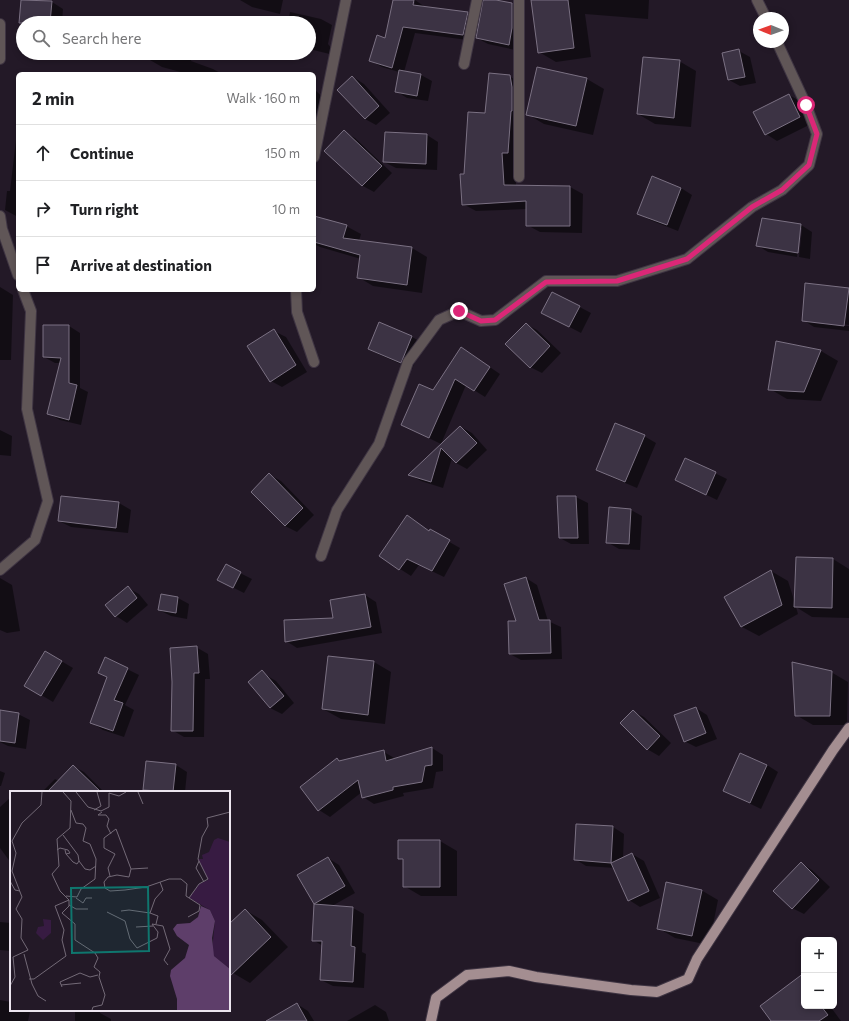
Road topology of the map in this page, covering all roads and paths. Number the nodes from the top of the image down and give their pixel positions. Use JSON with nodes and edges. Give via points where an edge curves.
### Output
{"nodes":[{"id":1,"x":346,"y":0,"type":"edge"},
{"id":2,"x":477,"y":0,"type":"edge"},
{"id":3,"x":519,"y":0,"type":"edge"},
{"id":4,"x":757,"y":0,"type":"edge"},
{"id":5,"x":763,"y":12,"type":"edge"},
{"id":6,"x":0,"y":24,"type":"edge"},
{"id":7,"x":780,"y":48,"type":"edge"},
{"id":8,"x":0,"y":59,"type":"edge"},
{"id":9,"x":464,"y":64,"type":"dead end"},
{"id":10,"x":316,"y":147,"type":"edge"},
{"id":11,"x":519,"y":177,"type":"dead end"},
{"id":12,"x":0,"y":216,"type":"edge"},
{"id":13,"x":16,"y":269,"type":"edge"},
{"id":14,"x":24,"y":292,"type":"edge"},
{"id":15,"x":296,"y":292,"type":"edge"},
{"id":16,"x":314,"y":362,"type":"dead end"},
{"id":17,"x":321,"y":556,"type":"dead end"},
{"id":18,"x":0,"y":570,"type":"edge"},
{"id":19,"x":849,"y":728,"type":"edge"},
{"id":20,"x":431,"y":1021,"type":"edge"}],
"edges":[{"from":1,"to":10,"type":"street"},
{"from":2,"to":9,"type":"street"},
{"from":3,"to":11,"type":"street"},
{"from":4,"to":5,"type":"street"},
{"from":6,"to":8,"type":"street"},
{"from":7,"to":17,"type":"street","via":[[817,134],[809,165],[782,190],[752,207],[687,259],[617,281],[546,282],[495,320],[481,321],[459,311],[439,320],[408,362],[379,444],[338,510]]},
{"from":12,"to":13,"type":"street"},
{"from":14,"to":18,"type":"street","via":[[31,311],[27,409],[48,501],[35,540]]},
{"from":15,"to":16,"type":"street","via":[[297,312]]},
{"from":19,"to":20,"type":"main road","via":[[697,959],[688,979],[657,992],[536,978],[509,971],[467,975],[436,998]]}]}
